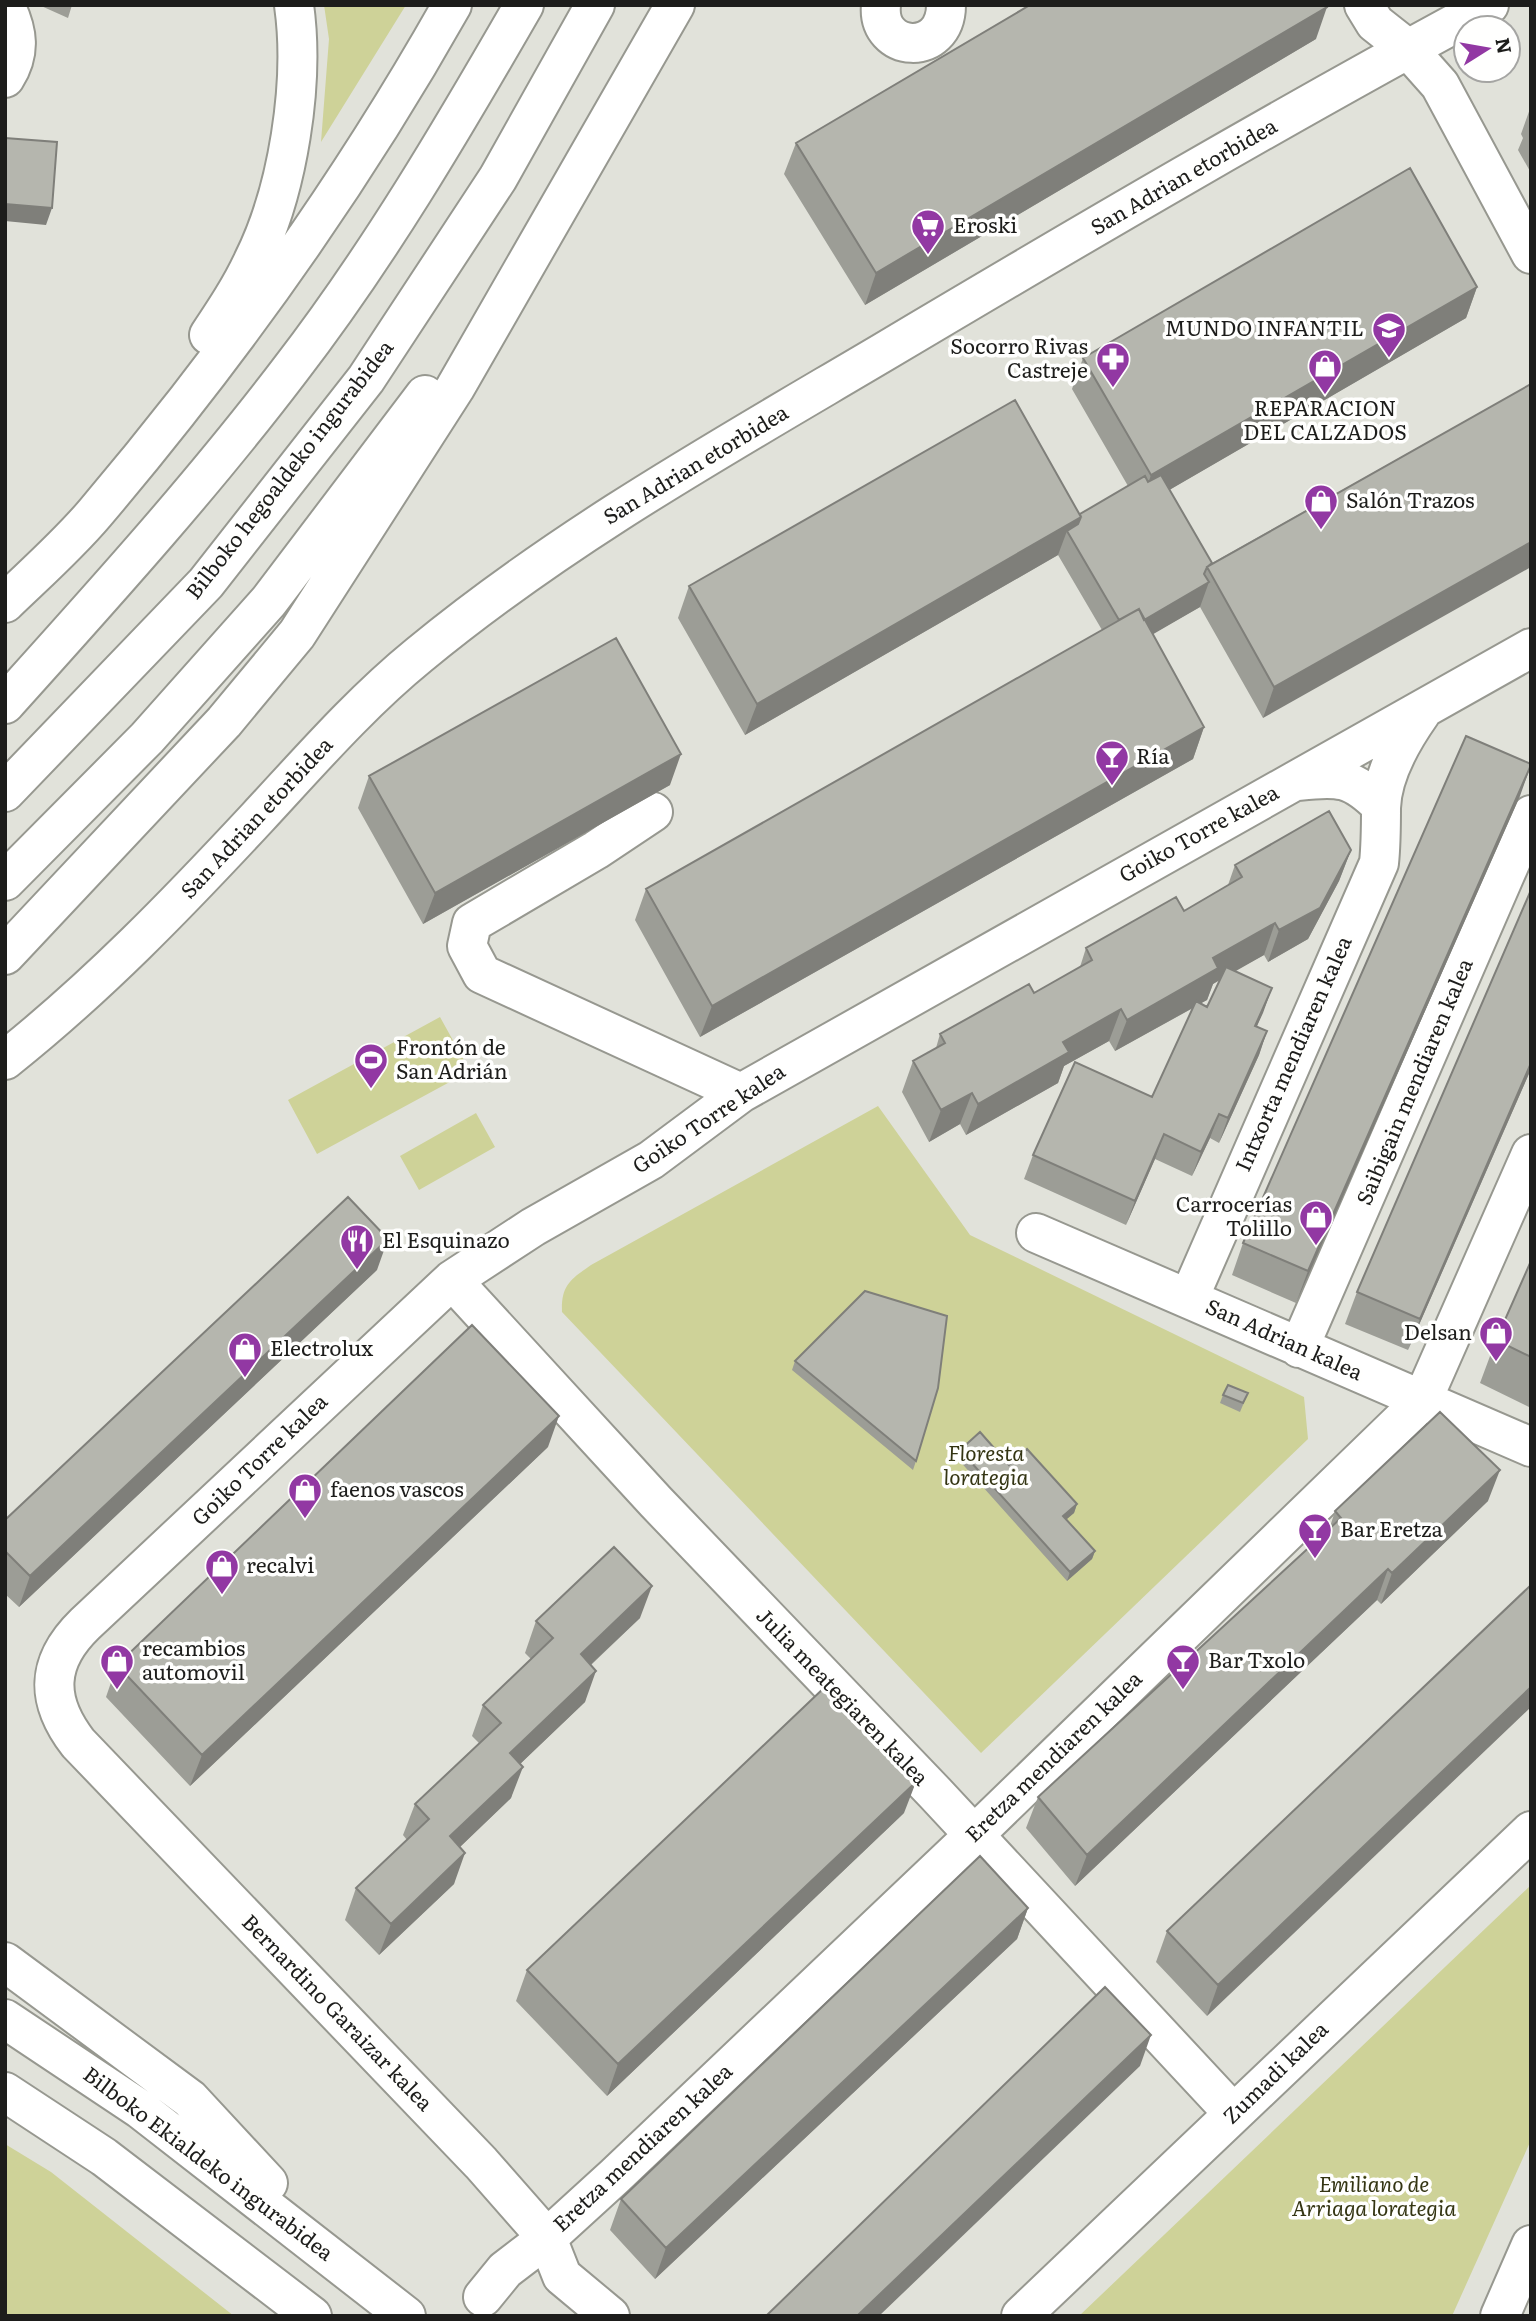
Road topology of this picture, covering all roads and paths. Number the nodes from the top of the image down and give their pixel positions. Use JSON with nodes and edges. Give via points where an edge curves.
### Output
{"nodes":[{"id":1,"x":5,"y":5,"type":"edge"},
{"id":2,"x":293,"y":5,"type":"edge"},
{"id":3,"x":452,"y":5,"type":"edge"},
{"id":4,"x":524,"y":5,"type":"edge"},
{"id":5,"x":596,"y":5,"type":"edge"},
{"id":6,"x":675,"y":5,"type":"edge"},
{"id":7,"x":881,"y":5,"type":"edge"},
{"id":8,"x":946,"y":5,"type":"edge"},
{"id":9,"x":1364,"y":5,"type":"edge"},
{"id":10,"x":1489,"y":5,"type":"edge"},
{"id":11,"x":1408,"y":49,"type":"junction"},
{"id":12,"x":5,"y":78,"type":"edge"},
{"id":13,"x":1531,"y":254,"type":"edge"},
{"id":14,"x":519,"y":279,"type":"junction"},
{"id":15,"x":94,"y":515,"type":"junction"},
{"id":16,"x":5,"y":603,"type":"edge"},
{"id":17,"x":1531,"y":648,"type":"edge"},
{"id":18,"x":5,"y":704,"type":"edge"},
{"id":19,"x":1424,"y":710,"type":"junction"},
{"id":20,"x":1291,"y":782,"type":"junction"},
{"id":21,"x":5,"y":792,"type":"edge"},
{"id":22,"x":1381,"y":806,"type":"junction"},
{"id":23,"x":653,"y":812,"type":"dead end"},
{"id":24,"x":1531,"y":815,"type":"edge"},
{"id":25,"x":5,"y":881,"type":"edge"},
{"id":26,"x":5,"y":955,"type":"edge"},
{"id":27,"x":5,"y":1060,"type":"edge"},
{"id":28,"x":741,"y":1093,"type":"junction"},
{"id":29,"x":1531,"y":1154,"type":"edge"},
{"id":30,"x":1036,"y":1233,"type":"dead end"},
{"id":31,"x":452,"y":1280,"type":"junction"},
{"id":32,"x":1189,"y":1298,"type":"junction"},
{"id":33,"x":1299,"y":1348,"type":"junction"},
{"id":34,"x":1422,"y":1401,"type":"junction"},
{"id":35,"x":1531,"y":1447,"type":"edge"},
{"id":36,"x":59,"y":1711,"type":"joint"},
{"id":37,"x":1531,"y":1830,"type":"edge"},
{"id":38,"x":973,"y":1836,"type":"junction"},
{"id":39,"x":5,"y":1962,"type":"edge"},
{"id":40,"x":5,"y":2019,"type":"edge"},
{"id":41,"x":5,"y":2092,"type":"edge"},
{"id":42,"x":1233,"y":2113,"type":"junction"},
{"id":43,"x":547,"y":2238,"type":"junction"},
{"id":44,"x":1531,"y":2245,"type":"edge"},
{"id":45,"x":334,"y":2258,"type":"junction"},
{"id":46,"x":483,"y":2297,"type":"dead end"},
{"id":47,"x":312,"y":2316,"type":"edge"},
{"id":48,"x":406,"y":2316,"type":"edge"},
{"id":49,"x":610,"y":2316,"type":"edge"},
{"id":50,"x":1021,"y":2316,"type":"edge"},
{"id":51,"x":1500,"y":2316,"type":"edge"}],
"edges":[{"from":1,"to":12,"type":"main road","via":[[16,28],[15,63]]},
{"from":2,"to":15,"type":"main road","via":[[296,68],[290,135],[276,199],[254,260],[98,498]]},
{"from":3,"to":15,"type":"main road","via":[[399,99],[324,214],[242,330]]},
{"from":4,"to":18,"type":"main road","via":[[370,257],[291,370],[167,524]]},
{"from":5,"to":21,"type":"main road","name":"Bilboko hegoaldeko ingurabidea","via":[[498,178],[366,379],[206,583]]},
{"from":6,"to":14,"type":"main road"},
{"from":7,"to":8,"type":"main road","via":[[888,32],[906,43],[937,34]]},
{"from":9,"to":11,"type":"main road","via":[[1375,23]]},
{"from":10,"to":11,"type":"main road","name":"San Adrian etorbidea"},
{"from":11,"to":13,"type":"main road","via":[[1440,85]]},
{"from":11,"to":27,"type":"main road","name":"San Adrian etorbidea","via":[[702,459],[538,562],[416,657],[341,728],[135,947],[64,1014]]},
{"from":14,"to":25,"type":"main road","via":[[399,427],[270,601],[147,738]]},
{"from":14,"to":26,"type":"main road","via":[[455,388],[297,634],[223,722]]},
{"from":15,"to":16,"type":"main road"},
{"from":17,"to":19,"type":"main road","name":"Goiko Torre kalea"},
{"from":19,"to":20,"type":"main road","name":"Goiko Torre kalea"},
{"from":19,"to":22,"type":"main road","name":"Intxorta mendiaren kalea","via":[[1398,746]]},
{"from":20,"to":22,"type":"main road","via":[[1330,777],[1350,781]]},
{"from":20,"to":28,"type":"main road","name":"Goiko Torre kalea"},
{"from":22,"to":32,"type":"main road","name":"Intxorta mendiaren kalea","via":[[1384,829],[1379,863]]},
{"from":23,"to":28,"type":"main road","via":[[472,923],[467,946],[482,974]]},
{"from":24,"to":33,"type":"main road","name":"Saibigain mendiaren kalea"},
{"from":28,"to":31,"type":"main road","name":"Goiko Torre kalea","via":[[651,1160],[533,1227]]},
{"from":29,"to":34,"type":"main road","name":"Eretza mendiaren kalea"},
{"from":30,"to":32,"type":"main road","name":"San Adrian kalea"},
{"from":31,"to":36,"type":"main road","name":"Goiko Torre kalea","via":[[68,1640],[54,1685]]},
{"from":31,"to":38,"type":"main road","name":"Julia meategiaren kalea","via":[[656,1503]]},
{"from":32,"to":33,"type":"main road","name":"San Adrian kalea"},
{"from":33,"to":34,"type":"main road","name":"San Adrian kalea"},
{"from":34,"to":35,"type":"main road","name":"San Adrian kalea"},
{"from":34,"to":38,"type":"main road","name":"Eretza mendiaren kalea"},
{"from":36,"to":43,"type":"main road","name":"Bernardino Garaizar kalea","via":[[78,1743],[481,2163]]},
{"from":37,"to":42,"type":"main road","name":"Zumadi kalea"},
{"from":38,"to":42,"type":"main road","name":"Julia meategiaren kalea"},
{"from":38,"to":43,"type":"main road","name":"Eretza mendiaren kalea"},
{"from":39,"to":45,"type":"main road","via":[[190,2099]]},
{"from":40,"to":45,"type":"main road","name":"Bilboko Ekialdeko ingurabidea","via":[[141,2109]]},
{"from":41,"to":47,"type":"main road","via":[[104,2157]]},
{"from":42,"to":50,"type":"main road","name":"Zumadi kalea"},
{"from":43,"to":46,"type":"main road","name":"Eretza mendiaren kalea","via":[[505,2270]]},
{"from":43,"to":49,"type":"main road","name":"Bernardino Garaizar kalea","via":[[562,2276]]},
{"from":44,"to":51,"type":"main road"},
{"from":45,"to":48,"type":"main road","name":"Bilboko Ekialdeko ingurabidea"}]}
